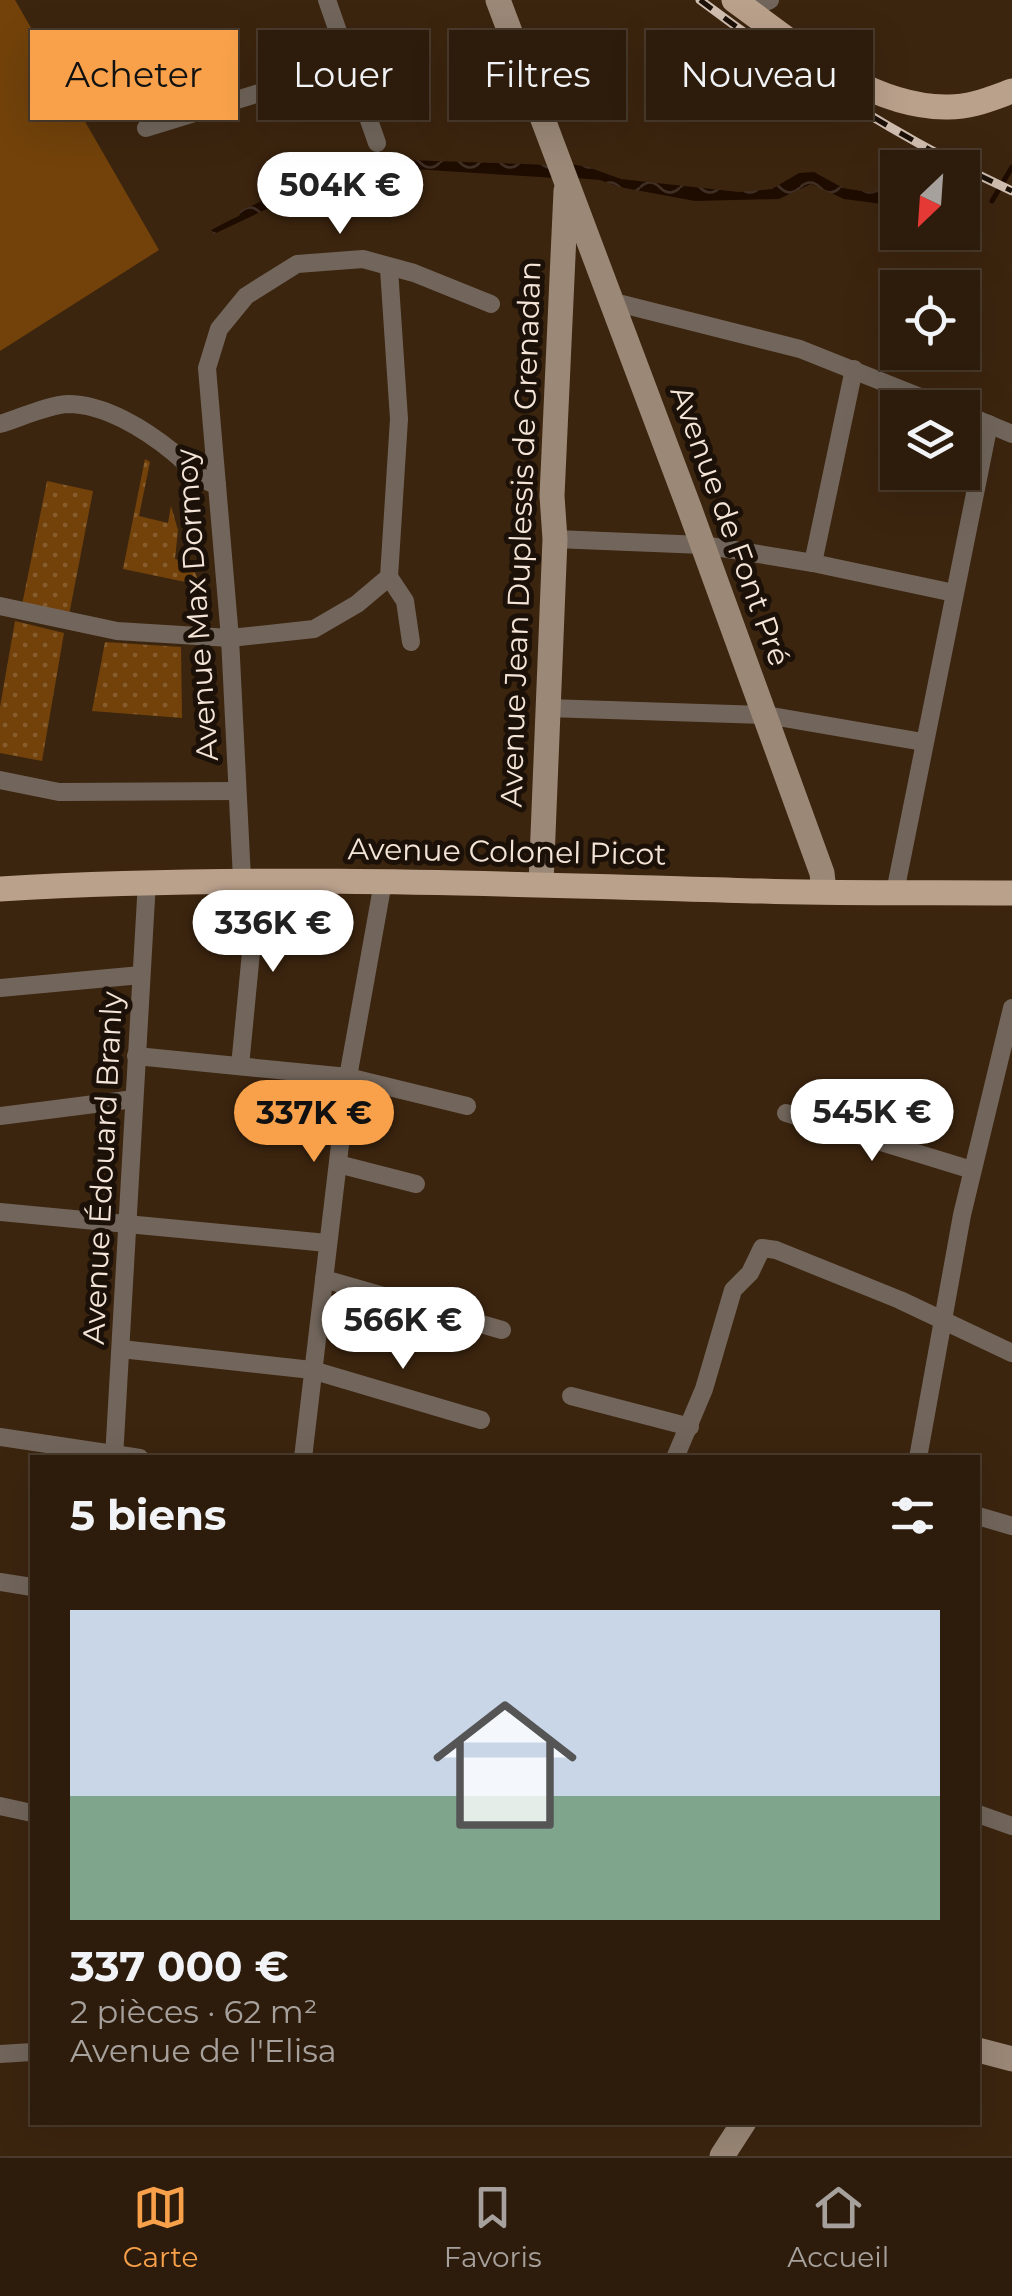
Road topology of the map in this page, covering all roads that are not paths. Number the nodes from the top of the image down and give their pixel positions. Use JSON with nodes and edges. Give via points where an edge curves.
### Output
{"nodes":[{"id":1,"x":327,"y":0,"type":"edge"},
{"id":2,"x":498,"y":0,"type":"edge"},
{"id":3,"x":751,"y":3,"type":"edge"},
{"id":4,"x":338,"y":30,"type":"edge"},
{"id":5,"x":1012,"y":91,"type":"edge"},
{"id":6,"x":258,"y":93,"type":"edge"},
{"id":7,"x":369,"y":120,"type":"edge"},
{"id":8,"x":146,"y":128,"type":"dead end"},
{"id":9,"x":377,"y":142,"type":"dead end"},
{"id":10,"x":577,"y":239,"type":"junction"},
{"id":11,"x":389,"y":269,"type":"junction"},
{"id":12,"x":491,"y":304,"type":"dead end"},
{"id":13,"x":614,"y":307,"type":"junction"},
{"id":14,"x":854,"y":370,"type":"junction"},
{"id":15,"x":903,"y":390,"type":"edge"},
{"id":16,"x":980,"y":421,"type":"edge"},
{"id":17,"x":0,"y":424,"type":"edge"},
{"id":18,"x":989,"y":424,"type":"junction"},
{"id":19,"x":1012,"y":434,"type":"edge"},
{"id":20,"x":217,"y":484,"type":"junction"},
{"id":21,"x":555,"y":539,"type":"junction"},
{"id":22,"x":703,"y":545,"type":"junction"},
{"id":23,"x":813,"y":563,"type":"junction"},
{"id":24,"x":389,"y":577,"type":"junction"},
{"id":25,"x":954,"y":593,"type":"junction"},
{"id":26,"x":0,"y":606,"type":"edge"},
{"id":27,"x":230,"y":638,"type":"junction"},
{"id":28,"x":411,"y":642,"type":"dead end"},
{"id":29,"x":547,"y":708,"type":"junction"},
{"id":30,"x":766,"y":715,"type":"junction"},
{"id":31,"x":923,"y":742,"type":"junction"},
{"id":32,"x":0,"y":780,"type":"edge"},
{"id":33,"x":238,"y":790,"type":"junction"},
{"id":34,"x":250,"y":880,"type":"junction"},
{"id":35,"x":147,"y":881,"type":"junction"},
{"id":36,"x":383,"y":882,"type":"junction"},
{"id":37,"x":541,"y":884,"type":"junction"},
{"id":38,"x":0,"y":889,"type":"edge"},
{"id":39,"x":824,"y":892,"type":"junction"},
{"id":40,"x":895,"y":892,"type":"junction"},
{"id":41,"x":1012,"y":893,"type":"edge"},
{"id":42,"x":141,"y":976,"type":"junction"},
{"id":43,"x":0,"y":988,"type":"edge"},
{"id":44,"x":1012,"y":1008,"type":"edge"},
{"id":45,"x":136,"y":1056,"type":"junction"},
{"id":46,"x":240,"y":1066,"type":"junction"},
{"id":47,"x":348,"y":1077,"type":"junction"},
{"id":48,"x":134,"y":1099,"type":"junction"},
{"id":49,"x":466,"y":1106,"type":"dead end"},
{"id":50,"x":786,"y":1113,"type":"dead end"},
{"id":51,"x":0,"y":1116,"type":"edge"},
{"id":52,"x":338,"y":1164,"type":"junction"},
{"id":53,"x":972,"y":1170,"type":"junction"},
{"id":54,"x":416,"y":1184,"type":"dead end"},
{"id":55,"x":0,"y":1212,"type":"edge"},
{"id":56,"x":129,"y":1225,"type":"junction"},
{"id":57,"x":327,"y":1243,"type":"junction"},
{"id":58,"x":324,"y":1280,"type":"junction"},
{"id":59,"x":941,"y":1318,"type":"junction"},
{"id":60,"x":502,"y":1330,"type":"dead end"},
{"id":61,"x":121,"y":1350,"type":"junction"},
{"id":62,"x":1012,"y":1353,"type":"edge"},
{"id":63,"x":312,"y":1370,"type":"junction"},
{"id":64,"x":571,"y":1396,"type":"dead end"},
{"id":65,"x":481,"y":1420,"type":"dead end"},
{"id":66,"x":690,"y":1427,"type":"junction"},
{"id":67,"x":0,"y":1437,"type":"edge"},
{"id":68,"x":108,"y":1455,"type":"edge"},
{"id":69,"x":114,"y":1455,"type":"edge"},
{"id":70,"x":303,"y":1455,"type":"edge"},
{"id":71,"x":676,"y":1455,"type":"edge"},
{"id":72,"x":918,"y":1455,"type":"edge"},
{"id":73,"x":980,"y":1517,"type":"edge"},
{"id":74,"x":1012,"y":1526,"type":"edge"},
{"id":75,"x":0,"y":1582,"type":"edge"},
{"id":76,"x":30,"y":1587,"type":"edge"},
{"id":77,"x":0,"y":1806,"type":"edge"},
{"id":78,"x":30,"y":1813,"type":"edge"},
{"id":79,"x":980,"y":1815,"type":"edge"},
{"id":80,"x":1012,"y":1826,"type":"edge"},
{"id":81,"x":980,"y":2051,"type":"edge"},
{"id":82,"x":30,"y":2052,"type":"edge"},
{"id":83,"x":0,"y":2054,"type":"edge"},
{"id":84,"x":1012,"y":2059,"type":"edge"},
{"id":85,"x":742,"y":2125,"type":"edge"},
{"id":86,"x":722,"y":2156,"type":"edge"}],
"edges":[{"from":1,"to":4,"type":"street"},
{"from":2,"to":10,"type":"main road","name":"Avenue de Font Pré","via":[[566,186]]},
{"from":3,"to":5,"type":"main road","via":[[846,76],[896,99],[946,107]]},
{"from":6,"to":8,"type":"street"},
{"from":7,"to":9,"type":"street"},
{"from":10,"to":13,"type":"main road","name":"Avenue de Font Pré"},
{"from":10,"to":21,"type":"main road","name":"Avenue Jean Duplessis de Grenadan","via":[[552,496]]},
{"from":11,"to":12,"type":"street"},
{"from":11,"to":20,"type":"street","name":"Avenue Max Dormoy","via":[[363,259],[297,264],[246,296],[218,329],[206,368]]},
{"from":11,"to":24,"type":"street","via":[[399,419]]},
{"from":13,"to":14,"type":"street","via":[[800,349]]},
{"from":13,"to":22,"type":"main road","name":"Avenue de Font Pré"},
{"from":14,"to":15,"type":"street"},
{"from":14,"to":23,"type":"street"},
{"from":16,"to":18,"type":"street"},
{"from":17,"to":20,"type":"street","via":[[66,404],[105,412]]},
{"from":18,"to":19,"type":"street"},
{"from":18,"to":25,"type":"street"},
{"from":20,"to":27,"type":"street","name":"Avenue Max Dormoy"},
{"from":21,"to":22,"type":"street"},
{"from":21,"to":29,"type":"main road","name":"Avenue Jean Duplessis de Grenadan"},
{"from":22,"to":23,"type":"street"},
{"from":22,"to":30,"type":"main road","name":"Avenue de Font Pré"},
{"from":23,"to":25,"type":"street"},
{"from":24,"to":27,"type":"street","via":[[314,630]]},
{"from":24,"to":28,"type":"street","via":[[405,601]]},
{"from":25,"to":31,"type":"street"},
{"from":26,"to":27,"type":"street","via":[[117,632]]},
{"from":27,"to":33,"type":"street","name":"Avenue Max Dormoy"},
{"from":29,"to":30,"type":"street"},
{"from":29,"to":37,"type":"main road","name":"Avenue Jean Duplessis de Grenadan"},
{"from":30,"to":31,"type":"street"},
{"from":30,"to":39,"type":"main road","name":"Avenue de Font Pré"},
{"from":31,"to":40,"type":"street"},
{"from":32,"to":33,"type":"street","via":[[59,792]]},
{"from":33,"to":34,"type":"street","name":"Avenue Max Dormoy"},
{"from":34,"to":35,"type":"main road","name":"Avenue Colonel Picot"},
{"from":34,"to":36,"type":"main road","name":"Avenue Colonel Picot"},
{"from":34,"to":46,"type":"street","name":"Avenue Max Dormoy"},
{"from":35,"to":38,"type":"main road","name":"Avenue Colonel Picot"},
{"from":35,"to":42,"type":"street","name":"Avenue Édouard Branly"},
{"from":36,"to":37,"type":"main road","name":"Avenue Colonel Picot"},
{"from":36,"to":47,"type":"street"},
{"from":37,"to":39,"type":"main road","name":"Avenue Colonel Picot"},
{"from":39,"to":40,"type":"main road","name":"Avenue Colonel Picot"},
{"from":40,"to":41,"type":"main road","name":"Avenue Colonel Picot"},
{"from":42,"to":43,"type":"street"},
{"from":42,"to":45,"type":"street","name":"Avenue Édouard Branly"},
{"from":44,"to":53,"type":"street"},
{"from":45,"to":46,"type":"street"},
{"from":45,"to":48,"type":"street","name":"Avenue Édouard Branly"},
{"from":46,"to":47,"type":"street"},
{"from":47,"to":49,"type":"street"},
{"from":47,"to":52,"type":"street"},
{"from":48,"to":51,"type":"street"},
{"from":48,"to":56,"type":"street","name":"Avenue Édouard Branly"},
{"from":50,"to":53,"type":"street"},
{"from":52,"to":54,"type":"street"},
{"from":52,"to":57,"type":"street"},
{"from":53,"to":59,"type":"street"},
{"from":55,"to":56,"type":"street"},
{"from":56,"to":57,"type":"street"},
{"from":56,"to":61,"type":"street","name":"Avenue Édouard Branly"},
{"from":57,"to":58,"type":"street"},
{"from":58,"to":60,"type":"street"},
{"from":58,"to":63,"type":"street"},
{"from":59,"to":62,"type":"street"},
{"from":59,"to":66,"type":"street","via":[[762,1248],[729,1299]]},
{"from":59,"to":72,"type":"street"},
{"from":61,"to":63,"type":"street"},
{"from":61,"to":69,"type":"street","name":"Avenue Édouard Branly"},
{"from":63,"to":65,"type":"street"},
{"from":63,"to":70,"type":"street"},
{"from":64,"to":66,"type":"street"},
{"from":66,"to":71,"type":"street"},
{"from":67,"to":68,"type":"street"},
{"from":73,"to":74,"type":"street"},
{"from":75,"to":76,"type":"street"},
{"from":77,"to":78,"type":"street"},
{"from":79,"to":80,"type":"street"},
{"from":81,"to":84,"type":"main road"},
{"from":82,"to":83,"type":"street"},
{"from":85,"to":86,"type":"main road"}]}
